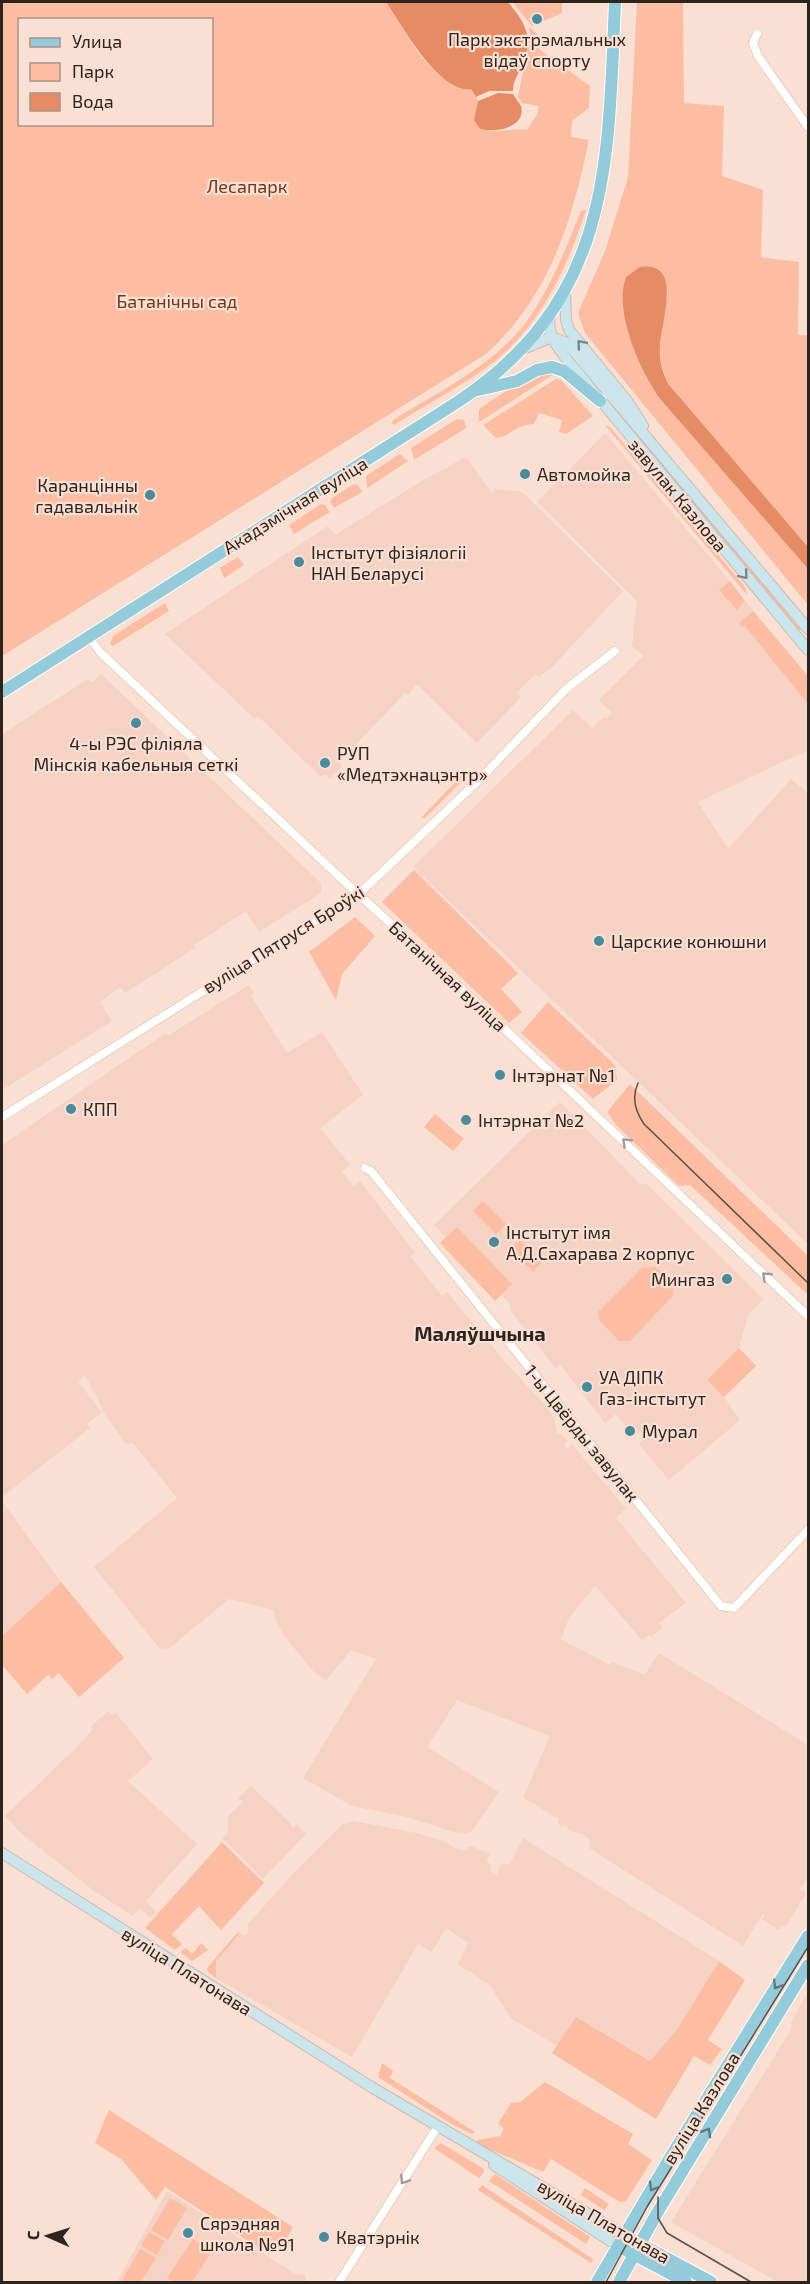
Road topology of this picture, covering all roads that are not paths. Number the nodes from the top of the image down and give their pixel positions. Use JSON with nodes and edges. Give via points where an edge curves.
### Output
{"nodes":[{"id":1,"x":615,"y":2,"type":"edge"},
{"id":2,"x":756,"y":34,"type":"dead end"},
{"id":3,"x":808,"y":127,"type":"edge"},
{"id":4,"x":565,"y":292,"type":"junction"},
{"id":5,"x":550,"y":317,"type":"junction"},
{"id":6,"x":552,"y":338,"type":"junction"},
{"id":7,"x":523,"y":349,"type":"junction"},
{"id":8,"x":474,"y":391,"type":"junction"},
{"id":9,"x":600,"y":401,"type":"junction"},
{"id":10,"x":653,"y":442,"type":"junction"},
{"id":11,"x":808,"y":629,"type":"edge"},
{"id":12,"x":89,"y":637,"type":"junction"},
{"id":13,"x":808,"y":650,"type":"edge"},
{"id":14,"x":615,"y":651,"type":"dead end"},
{"id":15,"x":2,"y":692,"type":"edge"},
{"id":16,"x":360,"y":893,"type":"junction"},
{"id":17,"x":2,"y":1117,"type":"edge"},
{"id":18,"x":365,"y":1168,"type":"dead end"},
{"id":19,"x":808,"y":1316,"type":"edge"},
{"id":20,"x":808,"y":1530,"type":"edge"},
{"id":21,"x":2,"y":1853,"type":"edge"},
{"id":22,"x":808,"y":1936,"type":"edge"},
{"id":23,"x":808,"y":1965,"type":"edge"},
{"id":24,"x":436,"y":2128,"type":"junction"},
{"id":25,"x":621,"y":2240,"type":"junction"},
{"id":26,"x":638,"y":2249,"type":"junction"},
{"id":27,"x":339,"y":2283,"type":"edge"},
{"id":28,"x":597,"y":2283,"type":"edge"},
{"id":29,"x":619,"y":2283,"type":"edge"},
{"id":30,"x":686,"y":2283,"type":"edge"},
{"id":31,"x":711,"y":2283,"type":"edge"}],
"edges":[{"from":1,"to":4,"type":"main road","name":"Акадэмічная вуліца","via":[[604,175],[591,231]]},
{"from":2,"to":3,"type":"street","via":[[753,43],[758,56]]},
{"from":4,"to":5,"type":"main road","name":"Акадэмічная вуліца"},
{"from":10,"to":4,"type":"main road","name":"завулак Казлова","one_way":true,"via":[[628,402],[569,330]]},
{"from":5,"to":6,"type":"main road"},
{"from":5,"to":7,"type":"main road","name":"Акадэмічная вуліца"},
{"from":6,"to":7,"type":"main road"},
{"from":6,"to":9,"type":"main road","name":"завулак Казлова"},
{"from":6,"to":10,"type":"main road","name":"завулак Казлова","via":[[567,343]]},
{"from":7,"to":8,"type":"main road","name":"Акадэмічная вуліца"},
{"from":8,"to":9,"type":"main road","via":[[517,381],[552,367],[564,371]]},
{"from":8,"to":12,"type":"main road","name":"Акадэмічная вуліца"},
{"from":9,"to":13,"type":"main road","name":"завулак Казлова","one_way":true},
{"from":10,"to":11,"type":"main road","name":"завулак Казлова"},
{"from":12,"to":15,"type":"main road","name":"Акадэмічная вуліца"},
{"from":12,"to":16,"type":"street","name":"Батанічная вуліца","via":[[100,652]]},
{"from":14,"to":16,"type":"street","name":"вуліца Пятруся Броўкі","via":[[566,689],[491,768]]},
{"from":16,"to":17,"type":"street","name":"вуліца Пятруся Броўкі"},
{"from":19,"to":16,"type":"street","name":"Батанічная вуліца","one_way":true},
{"from":18,"to":20,"type":"street","name":"1-ы Цвёрды завулак","via":[[721,1606],[734,1608]]},
{"from":21,"to":24,"type":"main road","name":"вуліца Платонава"},
{"from":22,"to":25,"type":"main road","name":"вуліца Казлова","one_way":true},
{"from":26,"to":23,"type":"main road","name":"вуліца Казлова","one_way":true},
{"from":24,"to":25,"type":"main road","name":"вуліца Платонава"},
{"from":24,"to":27,"type":"street","one_way":true},
{"from":25,"to":26,"type":"main road","name":"вуліца Платонава"},
{"from":25,"to":28,"type":"main road","name":"вуліца Казлова"},
{"from":26,"to":29,"type":"main road","name":"вуліца Казлова"},
{"from":26,"to":30,"type":"main road","name":"вуліца Платонава"},
{"from":26,"to":31,"type":"main road","name":"вуліца Платонава"}]}
